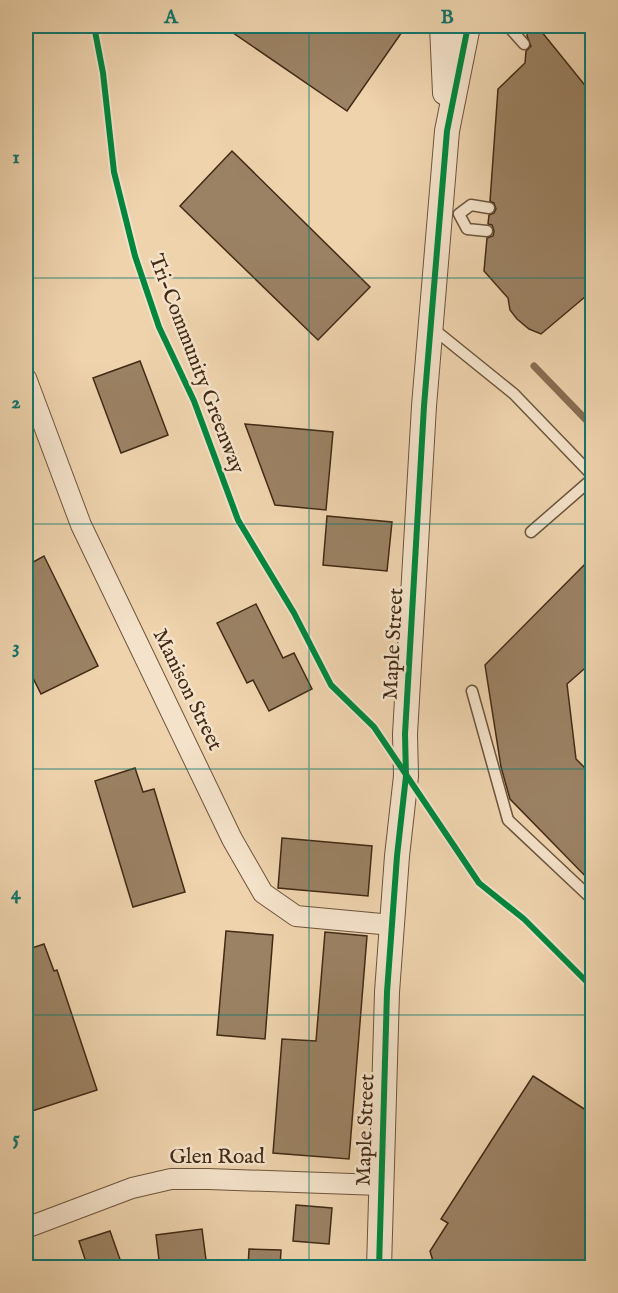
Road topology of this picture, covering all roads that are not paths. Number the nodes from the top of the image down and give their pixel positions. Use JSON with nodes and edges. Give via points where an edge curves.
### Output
{"nodes":[{"id":1,"x":442,"y":26,"type":"edge"},
{"id":2,"x":468,"y":26,"type":"edge"},
{"id":3,"x":508,"y":26,"type":"edge"},
{"id":4,"x":524,"y":44,"type":"dead end"},
{"id":5,"x":447,"y":131,"type":"junction"},
{"id":6,"x":489,"y":208,"type":"dead end"},
{"id":7,"x":449,"y":213,"type":"junction"},
{"id":8,"x":488,"y":231,"type":"dead end"},
{"id":9,"x":430,"y":327,"type":"junction"},
{"id":10,"x":26,"y":378,"type":"edge"},
{"id":11,"x":592,"y":477,"type":"edge"},
{"id":12,"x":531,"y":532,"type":"dead end"},
{"id":13,"x":472,"y":691,"type":"dead end"},
{"id":14,"x":592,"y":899,"type":"edge"},
{"id":15,"x":392,"y":925,"type":"junction"},
{"id":16,"x":380,"y":1185,"type":"junction"},
{"id":17,"x":26,"y":1228,"type":"edge"},
{"id":18,"x":379,"y":1268,"type":"edge"}],
"edges":[{"from":1,"to":5,"type":"street","name":"Maple Street"},
{"from":2,"to":5,"type":"street","name":"Maple Street"},
{"from":3,"to":4,"type":"lane"},
{"from":5,"to":7,"type":"street","name":"Maple Street"},
{"from":6,"to":7,"type":"lane","via":[[471,205]]},
{"from":7,"to":8,"type":"lane","via":[[467,229]]},
{"from":7,"to":9,"type":"street","name":"Maple Street"},
{"from":9,"to":11,"type":"lane","via":[[514,394]]},
{"from":9,"to":15,"type":"street","name":"Maple Street","via":[[406,776]]},
{"from":10,"to":15,"type":"street","name":"Manison Street","via":[[81,525],[232,839],[263,893],[296,916]]},
{"from":11,"to":12,"type":"lane"},
{"from":13,"to":14,"type":"lane","via":[[508,819]]},
{"from":15,"to":16,"type":"street","name":"Maple Street"},
{"from":16,"to":17,"type":"street","name":"Glen Road","via":[[171,1179],[132,1188]]},
{"from":16,"to":18,"type":"street","name":"Maple Street"}]}
